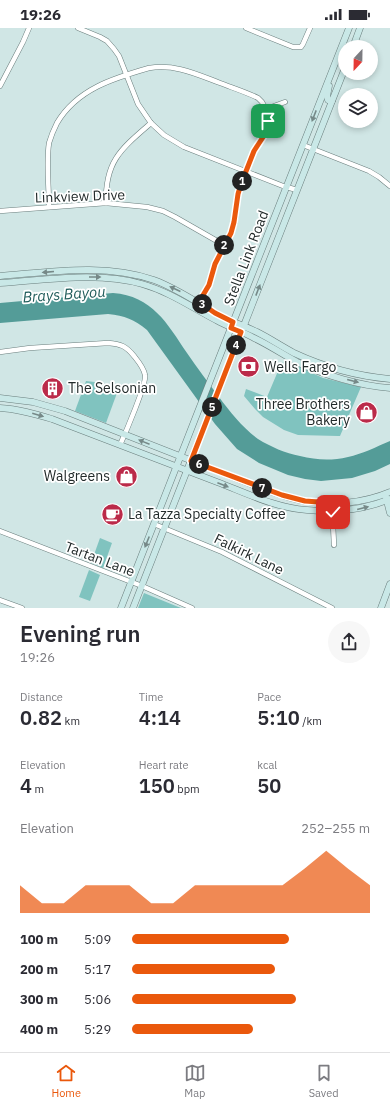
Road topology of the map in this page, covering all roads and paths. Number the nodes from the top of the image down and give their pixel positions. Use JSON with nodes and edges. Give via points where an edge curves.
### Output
{"nodes":[{"id":1,"x":29,"y":28,"type":"edge"},
{"id":2,"x":78,"y":28,"type":"edge"},
{"id":3,"x":246,"y":28,"type":"edge"},
{"id":4,"x":310,"y":28,"type":"edge"},
{"id":5,"x":349,"y":28,"type":"edge"},
{"id":6,"x":360,"y":28,"type":"edge"},
{"id":7,"x":356,"y":40,"type":"edge"},
{"id":8,"x":332,"y":70,"type":"junction"},
{"id":9,"x":126,"y":75,"type":"junction"},
{"id":10,"x":340,"y":80,"type":"edge"},
{"id":11,"x":0,"y":86,"type":"edge"},
{"id":12,"x":332,"y":101,"type":"junction"},
{"id":13,"x":285,"y":102,"type":"dead end"},
{"id":14,"x":266,"y":110,"type":"junction"},
{"id":15,"x":151,"y":123,"type":"junction"},
{"id":16,"x":303,"y":145,"type":"junction"},
{"id":17,"x":313,"y":149,"type":"junction"},
{"id":18,"x":246,"y":172,"type":"junction"},
{"id":19,"x":390,"y":186,"type":"edge"},
{"id":20,"x":286,"y":187,"type":"junction"},
{"id":21,"x":297,"y":190,"type":"junction"},
{"id":22,"x":106,"y":203,"type":"junction"},
{"id":23,"x":49,"y":207,"type":"junction"},
{"id":24,"x":0,"y":211,"type":"edge"},
{"id":25,"x":269,"y":230,"type":"junction"},
{"id":26,"x":280,"y":234,"type":"junction"},
{"id":27,"x":224,"y":245,"type":"junction"},
{"id":28,"x":0,"y":276,"type":"edge"},
{"id":29,"x":0,"y":283,"type":"edge"},
{"id":30,"x":199,"y":302,"type":"junction"},
{"id":31,"x":232,"y":325,"type":"junction"},
{"id":32,"x":242,"y":329,"type":"junction"},
{"id":33,"x":280,"y":349,"type":"junction"},
{"id":34,"x":0,"y":352,"type":"edge"},
{"id":35,"x":338,"y":369,"type":"junction"},
{"id":36,"x":335,"y":376,"type":"junction"},
{"id":37,"x":390,"y":379,"type":"edge"},
{"id":38,"x":390,"y":388,"type":"edge"},
{"id":39,"x":0,"y":398,"type":"edge"},
{"id":40,"x":8,"y":399,"type":"junction"},
{"id":41,"x":0,"y":408,"type":"edge"},
{"id":42,"x":11,"y":409,"type":"junction"},
{"id":43,"x":124,"y":434,"type":"junction"},
{"id":44,"x":120,"y":445,"type":"junction"},
{"id":45,"x":180,"y":457,"type":"junction"},
{"id":46,"x":191,"y":461,"type":"junction"},
{"id":47,"x":176,"y":467,"type":"junction"},
{"id":48,"x":187,"y":471,"type":"junction"},
{"id":49,"x":261,"y":488,"type":"junction"},
{"id":50,"x":388,"y":493,"type":"edge"},
{"id":51,"x":258,"y":497,"type":"junction"},
{"id":52,"x":389,"y":500,"type":"edge"},
{"id":53,"x":332,"y":503,"type":"junction"},
{"id":54,"x":333,"y":512,"type":"junction"},
{"id":55,"x":390,"y":513,"type":"edge"},
{"id":56,"x":154,"y":524,"type":"junction"},
{"id":57,"x":165,"y":528,"type":"junction"},
{"id":58,"x":0,"y":531,"type":"edge"},
{"id":59,"x":334,"y":544,"type":"dead end"},
{"id":60,"x":131,"y":582,"type":"junction"},
{"id":61,"x":390,"y":584,"type":"edge"},
{"id":62,"x":142,"y":586,"type":"junction"},
{"id":63,"x":0,"y":600,"type":"edge"},
{"id":64,"x":22,"y":608,"type":"edge"},
{"id":65,"x":121,"y":608,"type":"edge"},
{"id":66,"x":133,"y":608,"type":"edge"},
{"id":67,"x":192,"y":608,"type":"edge"},
{"id":68,"x":332,"y":608,"type":"edge"},
{"id":69,"x":381,"y":608,"type":"edge"}],
"edges":[{"from":1,"to":11,"type":"street"},
{"from":2,"to":9,"type":"street","via":[[100,37],[111,45],[119,56]]},
{"from":3,"to":4,"type":"street","via":[[293,47],[300,47],[305,42]]},
{"from":5,"to":8,"type":"main road","name":"Stella Link Road"},
{"from":6,"to":7,"type":"main road"},
{"from":8,"to":12,"type":"main road","via":[[327,96],[328,100]]},
{"from":8,"to":16,"type":"main road","name":"Stella Link Road","one_way":true},
{"from":9,"to":14,"type":"street","via":[[158,67],[183,69],[253,96],[262,102]]},
{"from":9,"to":15,"type":"street","via":[[138,104]]},
{"from":9,"to":23,"type":"street","via":[[98,85],[78,97],[58,122],[48,153]]},
{"from":10,"to":12,"type":"main road","name":"Stella Link Road"},
{"from":12,"to":17,"type":"main road","name":"Stella Link Road"},
{"from":13,"to":14,"type":"street"},
{"from":14,"to":18,"type":"street","via":[[267,131],[254,151]]},
{"from":15,"to":18,"type":"street","via":[[177,143]]},
{"from":15,"to":22,"type":"street","via":[[125,146],[114,160],[108,176]]},
{"from":16,"to":17,"type":"street"},
{"from":16,"to":20,"type":"main road","name":"Stella Link Road"},
{"from":17,"to":19,"type":"street","via":[[379,177]]},
{"from":17,"to":21,"type":"main road","name":"Stella Link Road"},
{"from":18,"to":20,"type":"street"},
{"from":18,"to":27,"type":"street","via":[[238,194],[231,233]]},
{"from":20,"to":21,"type":"street"},
{"from":20,"to":25,"type":"main road","name":"Stella Link Road"},
{"from":21,"to":26,"type":"main road","name":"Stella Link Road"},
{"from":22,"to":23,"type":"street","name":"Linkview Drive"},
{"from":22,"to":27,"type":"street","name":"Linkview Drive","via":[[155,209],[175,217]]},
{"from":23,"to":24,"type":"street","name":"Linkview Drive"},
{"from":25,"to":26,"type":"main road"},
{"from":25,"to":31,"type":"main road","name":"Stella Link Road"},
{"from":32,"to":26,"type":"main road","name":"Stella Link Road","one_way":true},
{"from":27,"to":30,"type":"street","via":[[209,285]]},
{"from":30,"to":28,"type":"main road","one_way":true,"via":[[155,280],[112,271],[77,270]]},
{"from":29,"to":31,"type":"main road","one_way":true,"via":[[100,277],[122,279],[178,298],[215,320]]},
{"from":30,"to":31,"type":"main road"},
{"from":31,"to":32,"type":"main road"},
{"from":31,"to":45,"type":"main road","name":"Stella Link Road"},
{"from":32,"to":33,"type":"main road","via":[[254,338]]},
{"from":32,"to":46,"type":"main road","name":"Stella Link Road"},
{"from":33,"to":35,"type":"main road"},
{"from":33,"to":36,"type":"main road","via":[[310,368]]},
{"from":34,"to":43,"type":"street","via":[[108,343],[126,347],[137,360],[145,376]]},
{"from":35,"to":36,"type":"main road"},
{"from":35,"to":37,"type":"main road"},
{"from":36,"to":38,"type":"main road","one_way":true},
{"from":39,"to":40,"type":"main road"},
{"from":40,"to":42,"type":"main road"},
{"from":40,"to":43,"type":"main road","via":[[33,402],[64,411]]},
{"from":41,"to":42,"type":"main road"},
{"from":42,"to":44,"type":"main road","one_way":true,"via":[[34,413]]},
{"from":43,"to":44,"type":"street"},
{"from":45,"to":43,"type":"main road","one_way":true},
{"from":44,"to":47,"type":"main road"},
{"from":45,"to":46,"type":"main road"},
{"from":45,"to":47,"type":"main road","name":"Stella Link Road"},
{"from":46,"to":48,"type":"main road","name":"Stella Link Road"},
{"from":46,"to":49,"type":"main road"},
{"from":47,"to":48,"type":"main road"},
{"from":47,"to":56,"type":"main road","name":"Stella Link Road"},
{"from":48,"to":51,"type":"main road","one_way":true},
{"from":48,"to":57,"type":"main road","name":"Stella Link Road"},
{"from":49,"to":51,"type":"main road"},
{"from":49,"to":53,"type":"main road","via":[[305,501]]},
{"from":50,"to":52,"type":"main road"},
{"from":50,"to":53,"type":"main road","via":[[369,499]]},
{"from":51,"to":54,"type":"main road","via":[[297,509]]},
{"from":54,"to":52,"type":"main road","one_way":true,"via":[[360,509]]},
{"from":52,"to":55,"type":"main road"},
{"from":53,"to":54,"type":"street"},
{"from":54,"to":59,"type":"street"},
{"from":56,"to":57,"type":"street","name":"Falkirk Lane"},
{"from":56,"to":60,"type":"main road","name":"Stella Link Road","one_way":true},
{"from":57,"to":62,"type":"main road","name":"Stella Link Road"},
{"from":57,"to":68,"type":"street","name":"Falkirk Lane","via":[[222,552]]},
{"from":58,"to":60,"type":"street","name":"Tartan Lane"},
{"from":60,"to":62,"type":"street","name":"Tartan Lane"},
{"from":60,"to":65,"type":"main road","name":"Stella Link Road"},
{"from":61,"to":69,"type":"main road"},
{"from":62,"to":66,"type":"main road","name":"Stella Link Road"},
{"from":62,"to":67,"type":"street","name":"Tartan Lane"},
{"from":63,"to":64,"type":"street"}]}
